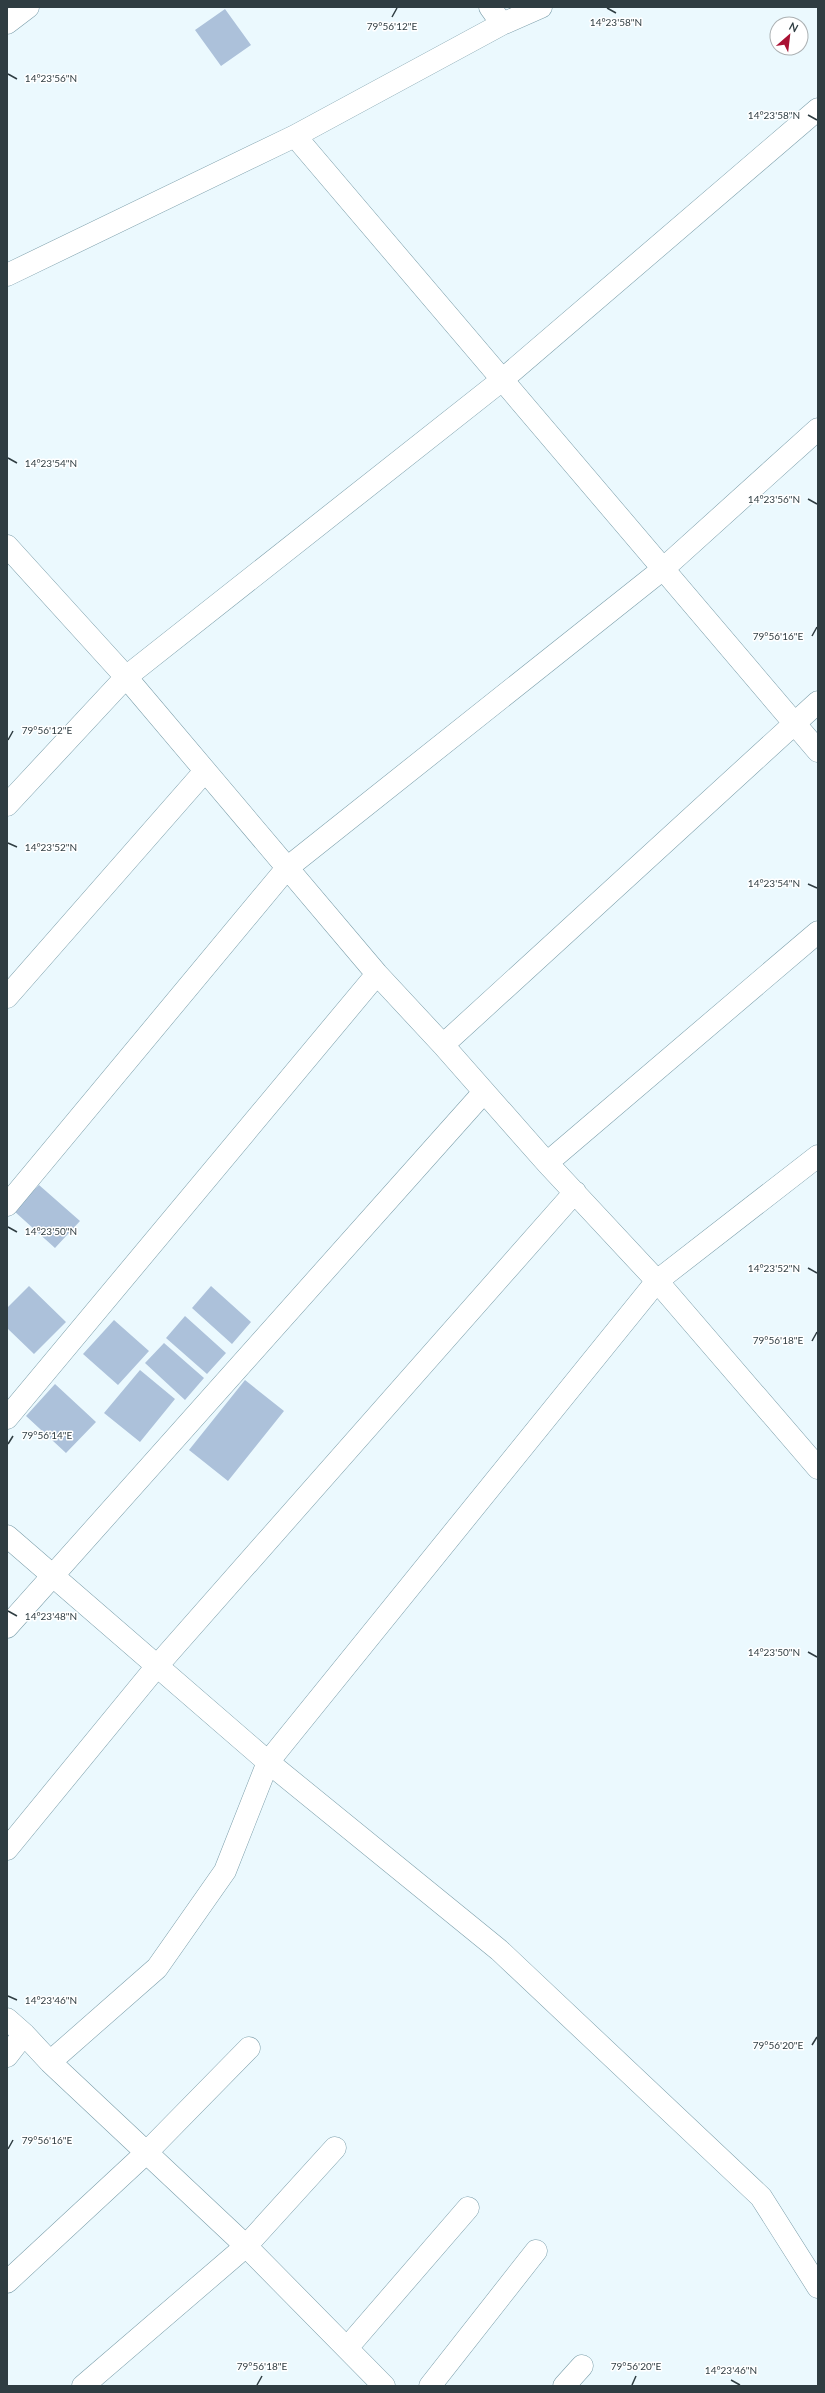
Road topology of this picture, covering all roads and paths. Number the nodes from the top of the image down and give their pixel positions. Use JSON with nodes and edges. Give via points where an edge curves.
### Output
{"nodes":[{"id":1,"x":28,"y":7,"type":"edge"},
{"id":2,"x":541,"y":7,"type":"edge"},
{"id":3,"x":496,"y":15,"type":"edge"},
{"id":4,"x":7,"y":23,"type":"edge"},
{"id":5,"x":818,"y":109,"type":"edge"},
{"id":6,"x":295,"y":136,"type":"junction"},
{"id":7,"x":7,"y":275,"type":"edge"},
{"id":8,"x":502,"y":380,"type":"junction"},
{"id":9,"x":818,"y":429,"type":"edge"},
{"id":10,"x":11,"y":559,"type":"edge"},
{"id":11,"x":663,"y":569,"type":"junction"},
{"id":12,"x":126,"y":677,"type":"junction"},
{"id":13,"x":818,"y":702,"type":"edge"},
{"id":14,"x":795,"y":723,"type":"junction"},
{"id":15,"x":818,"y":751,"type":"edge"},
{"id":16,"x":205,"y":771,"type":"junction"},
{"id":17,"x":7,"y":805,"type":"edge"},
{"id":18,"x":287,"y":868,"type":"junction"},
{"id":19,"x":818,"y":932,"type":"edge"},
{"id":20,"x":377,"y":974,"type":"junction"},
{"id":21,"x":7,"y":997,"type":"edge"},
{"id":22,"x":443,"y":1045,"type":"junction"},
{"id":23,"x":484,"y":1092,"type":"junction"},
{"id":24,"x":818,"y":1156,"type":"edge"},
{"id":25,"x":547,"y":1163,"type":"junction"},
{"id":26,"x":575,"y":1192,"type":"junction"},
{"id":27,"x":7,"y":1206,"type":"edge"},
{"id":28,"x":657,"y":1280,"type":"junction"},
{"id":29,"x":7,"y":1418,"type":"edge"},
{"id":30,"x":818,"y":1468,"type":"edge"},
{"id":31,"x":7,"y":1536,"type":"edge"},
{"id":32,"x":52,"y":1575,"type":"junction"},
{"id":33,"x":7,"y":1628,"type":"edge"},
{"id":34,"x":157,"y":1666,"type":"junction"},
{"id":35,"x":268,"y":1762,"type":"junction"},
{"id":36,"x":7,"y":1849,"type":"edge"},
{"id":37,"x":7,"y":2020,"type":"edge"},
{"id":38,"x":24,"y":2034,"type":"junction"},
{"id":39,"x":249,"y":2048,"type":"dead end"},
{"id":40,"x":7,"y":2056,"type":"edge"},
{"id":41,"x":50,"y":2062,"type":"junction"},
{"id":42,"x":335,"y":2148,"type":"dead end"},
{"id":43,"x":146,"y":2153,"type":"junction"},
{"id":44,"x":468,"y":2208,"type":"dead end"},
{"id":45,"x":246,"y":2246,"type":"junction"},
{"id":46,"x":536,"y":2251,"type":"dead end"},
{"id":47,"x":7,"y":2282,"type":"edge"},
{"id":48,"x":818,"y":2287,"type":"edge"},
{"id":49,"x":347,"y":2348,"type":"junction"},
{"id":50,"x":582,"y":2366,"type":"dead end"},
{"id":51,"x":83,"y":2386,"type":"edge"},
{"id":52,"x":384,"y":2386,"type":"edge"},
{"id":53,"x":430,"y":2386,"type":"edge"},
{"id":54,"x":564,"y":2386,"type":"edge"}],
"edges":[{"from":1,"to":4,"type":"street"},
{"from":2,"to":3,"type":"street"},
{"from":3,"to":6,"type":"street"},
{"from":5,"to":8,"type":"street"},
{"from":6,"to":7,"type":"street"},
{"from":6,"to":8,"type":"street"},
{"from":8,"to":11,"type":"street"},
{"from":8,"to":12,"type":"street"},
{"from":9,"to":11,"type":"street"},
{"from":10,"to":12,"type":"street"},
{"from":11,"to":14,"type":"street"},
{"from":11,"to":18,"type":"street"},
{"from":12,"to":16,"type":"street"},
{"from":12,"to":17,"type":"street"},
{"from":13,"to":14,"type":"street"},
{"from":14,"to":15,"type":"street"},
{"from":14,"to":22,"type":"street"},
{"from":16,"to":18,"type":"street"},
{"from":16,"to":21,"type":"street"},
{"from":18,"to":20,"type":"street"},
{"from":18,"to":27,"type":"street"},
{"from":19,"to":25,"type":"street"},
{"from":20,"to":22,"type":"street"},
{"from":20,"to":29,"type":"street"},
{"from":22,"to":23,"type":"street"},
{"from":23,"to":25,"type":"street"},
{"from":23,"to":32,"type":"street"},
{"from":24,"to":28,"type":"street"},
{"from":25,"to":26,"type":"street"},
{"from":26,"to":28,"type":"street"},
{"from":26,"to":34,"type":"street"},
{"from":28,"to":30,"type":"street"},
{"from":28,"to":35,"type":"street"},
{"from":31,"to":32,"type":"street"},
{"from":32,"to":33,"type":"street"},
{"from":32,"to":34,"type":"street"},
{"from":34,"to":35,"type":"street"},
{"from":34,"to":36,"type":"street"},
{"from":35,"to":41,"type":"street","via":[[225,1871],[157,1968]]},
{"from":35,"to":48,"type":"street","via":[[499,1950],[761,2197]]},
{"from":37,"to":38,"type":"street"},
{"from":38,"to":40,"type":"street"},
{"from":38,"to":41,"type":"street"},
{"from":39,"to":43,"type":"street"},
{"from":41,"to":43,"type":"street"},
{"from":42,"to":45,"type":"street"},
{"from":43,"to":45,"type":"street"},
{"from":43,"to":47,"type":"street"},
{"from":44,"to":49,"type":"street"},
{"from":45,"to":49,"type":"street"},
{"from":45,"to":51,"type":"street"},
{"from":46,"to":53,"type":"street"},
{"from":49,"to":52,"type":"street"},
{"from":50,"to":54,"type":"street"}]}
